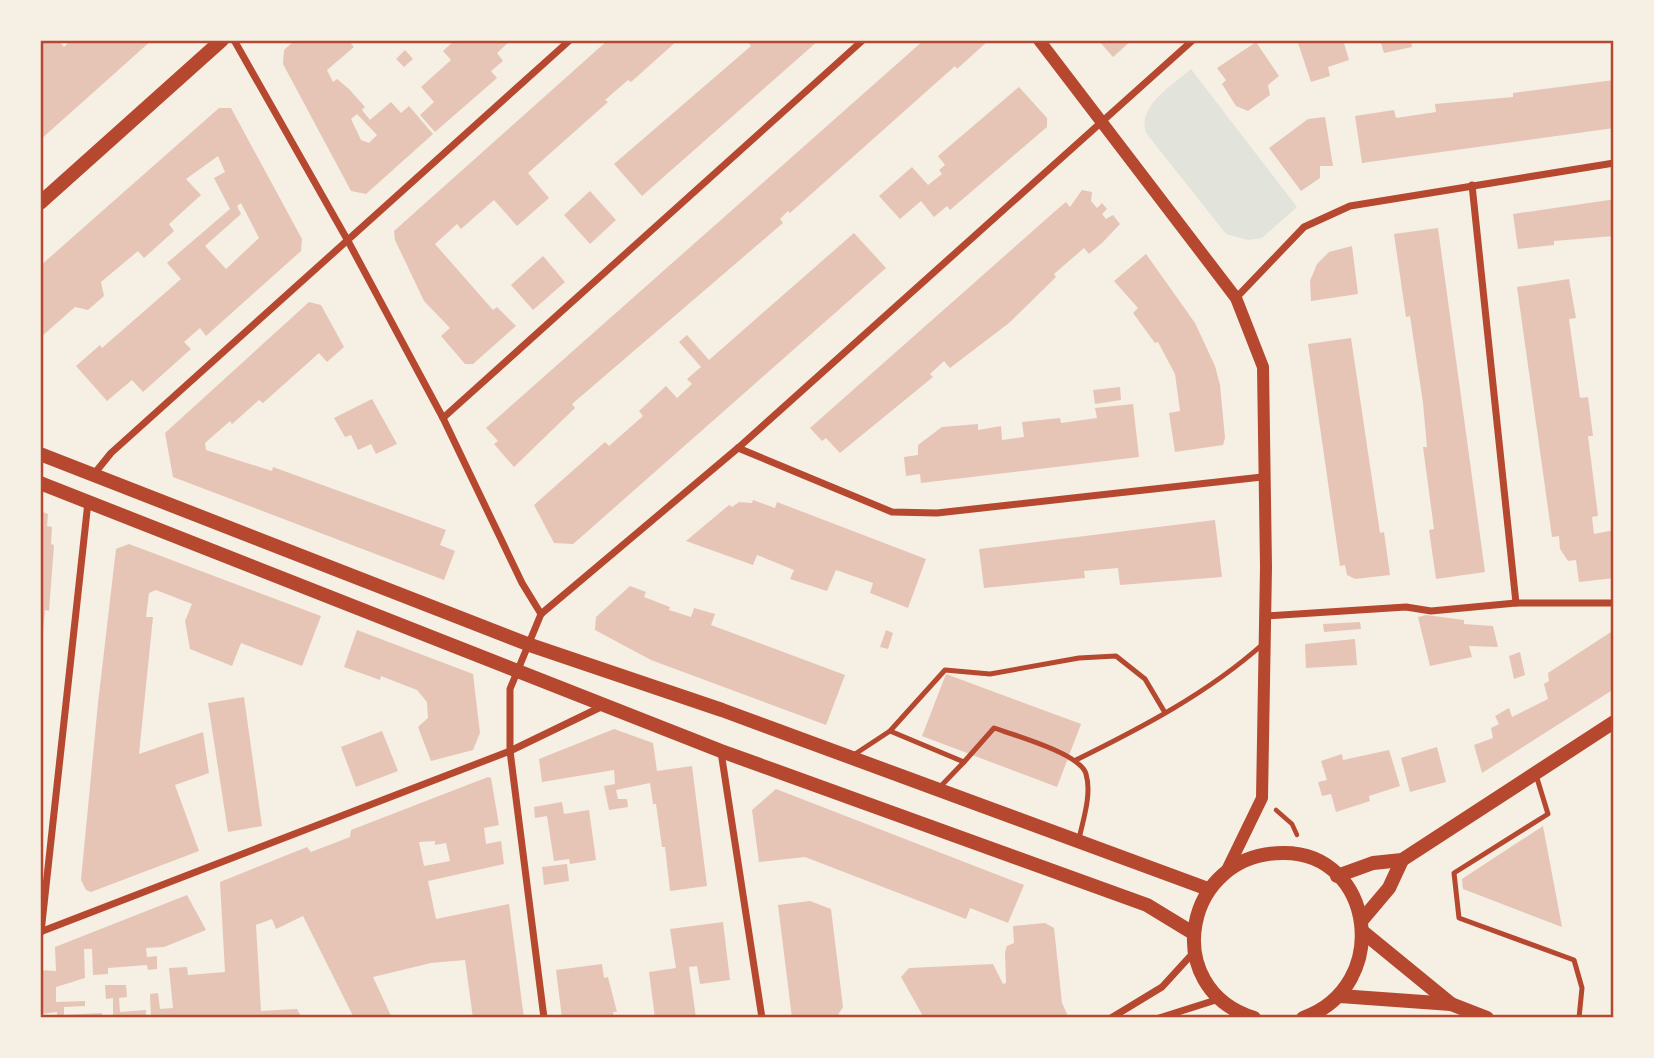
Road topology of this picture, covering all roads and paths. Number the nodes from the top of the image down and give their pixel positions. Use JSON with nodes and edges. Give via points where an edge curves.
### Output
{"nodes":[{"id":1,"x":222,"y":40,"type":"edge"},
{"id":2,"x":234,"y":40,"type":"edge"},
{"id":3,"x":570,"y":40,"type":"edge"},
{"id":4,"x":863,"y":40,"type":"edge"},
{"id":5,"x":1040,"y":40,"type":"edge"},
{"id":6,"x":1193,"y":40,"type":"edge"},
{"id":7,"x":1102,"y":120,"type":"junction"},
{"id":8,"x":1614,"y":163,"type":"edge"},
{"id":9,"x":1472,"y":185,"type":"junction"},
{"id":10,"x":40,"y":203,"type":"edge"},
{"id":11,"x":348,"y":241,"type":"junction"},
{"id":12,"x":1236,"y":298,"type":"junction"},
{"id":13,"x":443,"y":418,"type":"junction"},
{"id":14,"x":737,"y":448,"type":"junction"},
{"id":15,"x":40,"y":454,"type":"edge"},
{"id":16,"x":94,"y":474,"type":"junction"},
{"id":17,"x":1262,"y":477,"type":"junction"},
{"id":18,"x":40,"y":483,"type":"edge"},
{"id":19,"x":88,"y":502,"type":"junction"},
{"id":20,"x":1516,"y":603,"type":"junction"},
{"id":21,"x":1614,"y":603,"type":"edge"},
{"id":22,"x":541,"y":614,"type":"junction"},
{"id":23,"x":1266,"y":616,"type":"junction"},
{"id":24,"x":1265,"y":642,"type":"junction"},
{"id":25,"x":530,"y":645,"type":"junction"},
{"id":26,"x":519,"y":673,"type":"junction"},
{"id":27,"x":603,"y":705,"type":"junction"},
{"id":28,"x":1164,"y":711,"type":"junction"},
{"id":29,"x":1614,"y":722,"type":"edge"},
{"id":30,"x":890,"y":731,"type":"junction"},
{"id":31,"x":510,"y":751,"type":"junction"},
{"id":32,"x":721,"y":751,"type":"junction"},
{"id":33,"x":850,"y":757,"type":"junction"},
{"id":34,"x":1076,"y":760,"type":"junction"},
{"id":35,"x":964,"y":762,"type":"junction"},
{"id":36,"x":1536,"y":773,"type":"junction"},
{"id":37,"x":937,"y":789,"type":"junction"},
{"id":38,"x":1262,"y":798,"type":"junction"},
{"id":39,"x":1078,"y":842,"type":"junction"},
{"id":40,"x":1309,"y":858,"type":"junction"},
{"id":41,"x":1402,"y":860,"type":"junction"},
{"id":42,"x":1227,"y":870,"type":"junction"},
{"id":43,"x":1337,"y":876,"type":"junction"},
{"id":44,"x":1208,"y":889,"type":"junction"},
{"id":45,"x":1363,"y":926,"type":"junction"},
{"id":46,"x":41,"y":932,"type":"edge"},
{"id":47,"x":1194,"y":933,"type":"junction"},
{"id":48,"x":1194,"y":951,"type":"junction"},
{"id":49,"x":1340,"y":996,"type":"junction"},
{"id":50,"x":1219,"y":999,"type":"junction"},
{"id":51,"x":1451,"y":1004,"type":"junction"},
{"id":52,"x":544,"y":1018,"type":"edge"},
{"id":53,"x":762,"y":1018,"type":"edge"},
{"id":54,"x":1111,"y":1018,"type":"edge"},
{"id":55,"x":1159,"y":1018,"type":"edge"},
{"id":56,"x":1254,"y":1018,"type":"edge"},
{"id":57,"x":1303,"y":1018,"type":"edge"},
{"id":58,"x":1487,"y":1018,"type":"edge"},
{"id":59,"x":1579,"y":1018,"type":"edge"}],
"edges":[{"from":1,"to":10,"type":"main road"},
{"from":2,"to":11,"type":"street"},
{"from":3,"to":11,"type":"street"},
{"from":4,"to":13,"type":"street"},
{"from":5,"to":7,"type":"street"},
{"from":6,"to":7,"type":"street"},
{"from":7,"to":12,"type":"street"},
{"from":7,"to":14,"type":"street"},
{"from":8,"to":9,"type":"street"},
{"from":9,"to":12,"type":"street","via":[[1350,206],[1304,227]]},
{"from":9,"to":20,"type":"street"},
{"from":11,"to":13,"type":"street"},
{"from":11,"to":16,"type":"street","via":[[111,453]]},
{"from":12,"to":17,"type":"street","via":[[1263,367]]},
{"from":13,"to":22,"type":"street"},
{"from":14,"to":17,"type":"street","via":[[892,512],[937,513]]},
{"from":14,"to":22,"type":"street"},
{"from":15,"to":16,"type":"main road"},
{"from":16,"to":25,"type":"main road"},
{"from":17,"to":23,"type":"street"},
{"from":18,"to":19,"type":"main road"},
{"from":19,"to":26,"type":"main road"},
{"from":19,"to":46,"type":"street"},
{"from":20,"to":21,"type":"street"},
{"from":20,"to":23,"type":"street","via":[[1431,611],[1406,607]]},
{"from":22,"to":25,"type":"street"},
{"from":23,"to":24,"type":"street"},
{"from":24,"to":28,"type":"lane","via":[[1233,670]]},
{"from":24,"to":38,"type":"street"},
{"from":25,"to":26,"type":"street"},
{"from":25,"to":33,"type":"main road"},
{"from":26,"to":27,"type":"main road"},
{"from":26,"to":31,"type":"street","via":[[510,689]]},
{"from":27,"to":31,"type":"street"},
{"from":27,"to":32,"type":"main road"},
{"from":28,"to":30,"type":"lane","via":[[1145,679],[1116,656],[1079,658],[990,674],[945,670]]},
{"from":28,"to":34,"type":"lane"},
{"from":29,"to":36,"type":"main road"},
{"from":30,"to":33,"type":"lane"},
{"from":30,"to":35,"type":"lane"},
{"from":31,"to":46,"type":"street"},
{"from":31,"to":52,"type":"street"},
{"from":32,"to":47,"type":"main road","via":[[1147,905]]},
{"from":32,"to":53,"type":"street"},
{"from":33,"to":37,"type":"main road"},
{"from":34,"to":35,"type":"lane","via":[[994,728]]},
{"from":34,"to":39,"type":"lane","via":[[1086,772],[1087,799]]},
{"from":35,"to":37,"type":"lane"},
{"from":36,"to":41,"type":"main road"},
{"from":36,"to":59,"type":"lane","via":[[1548,814],[1454,873],[1459,918],[1574,960],[1582,988]]},
{"from":37,"to":39,"type":"main road"},
{"from":38,"to":40,"type":"path","via":[[1292,824]]},
{"from":38,"to":42,"type":"street"},
{"from":39,"to":44,"type":"main road"},
{"from":40,"to":42,"type":"main road","via":[[1288,852],[1266,853]]},
{"from":40,"to":43,"type":"main road"},
{"from":41,"to":43,"type":"main road","via":[[1373,863]]},
{"from":41,"to":45,"type":"main road"},
{"from":42,"to":44,"type":"main road"},
{"from":43,"to":45,"type":"main road","via":[[1353,896]]},
{"from":44,"to":47,"type":"main road"},
{"from":45,"to":49,"type":"main road","via":[[1357,966]]},
{"from":45,"to":51,"type":"main road"},
{"from":47,"to":48,"type":"main road"},
{"from":48,"to":50,"type":"main road","via":[[1203,977]]},
{"from":48,"to":54,"type":"street","via":[[1162,987]]},
{"from":49,"to":51,"type":"main road"},
{"from":49,"to":57,"type":"main road"},
{"from":50,"to":55,"type":"street"},
{"from":50,"to":56,"type":"main road"},
{"from":51,"to":58,"type":"main road"}]}
